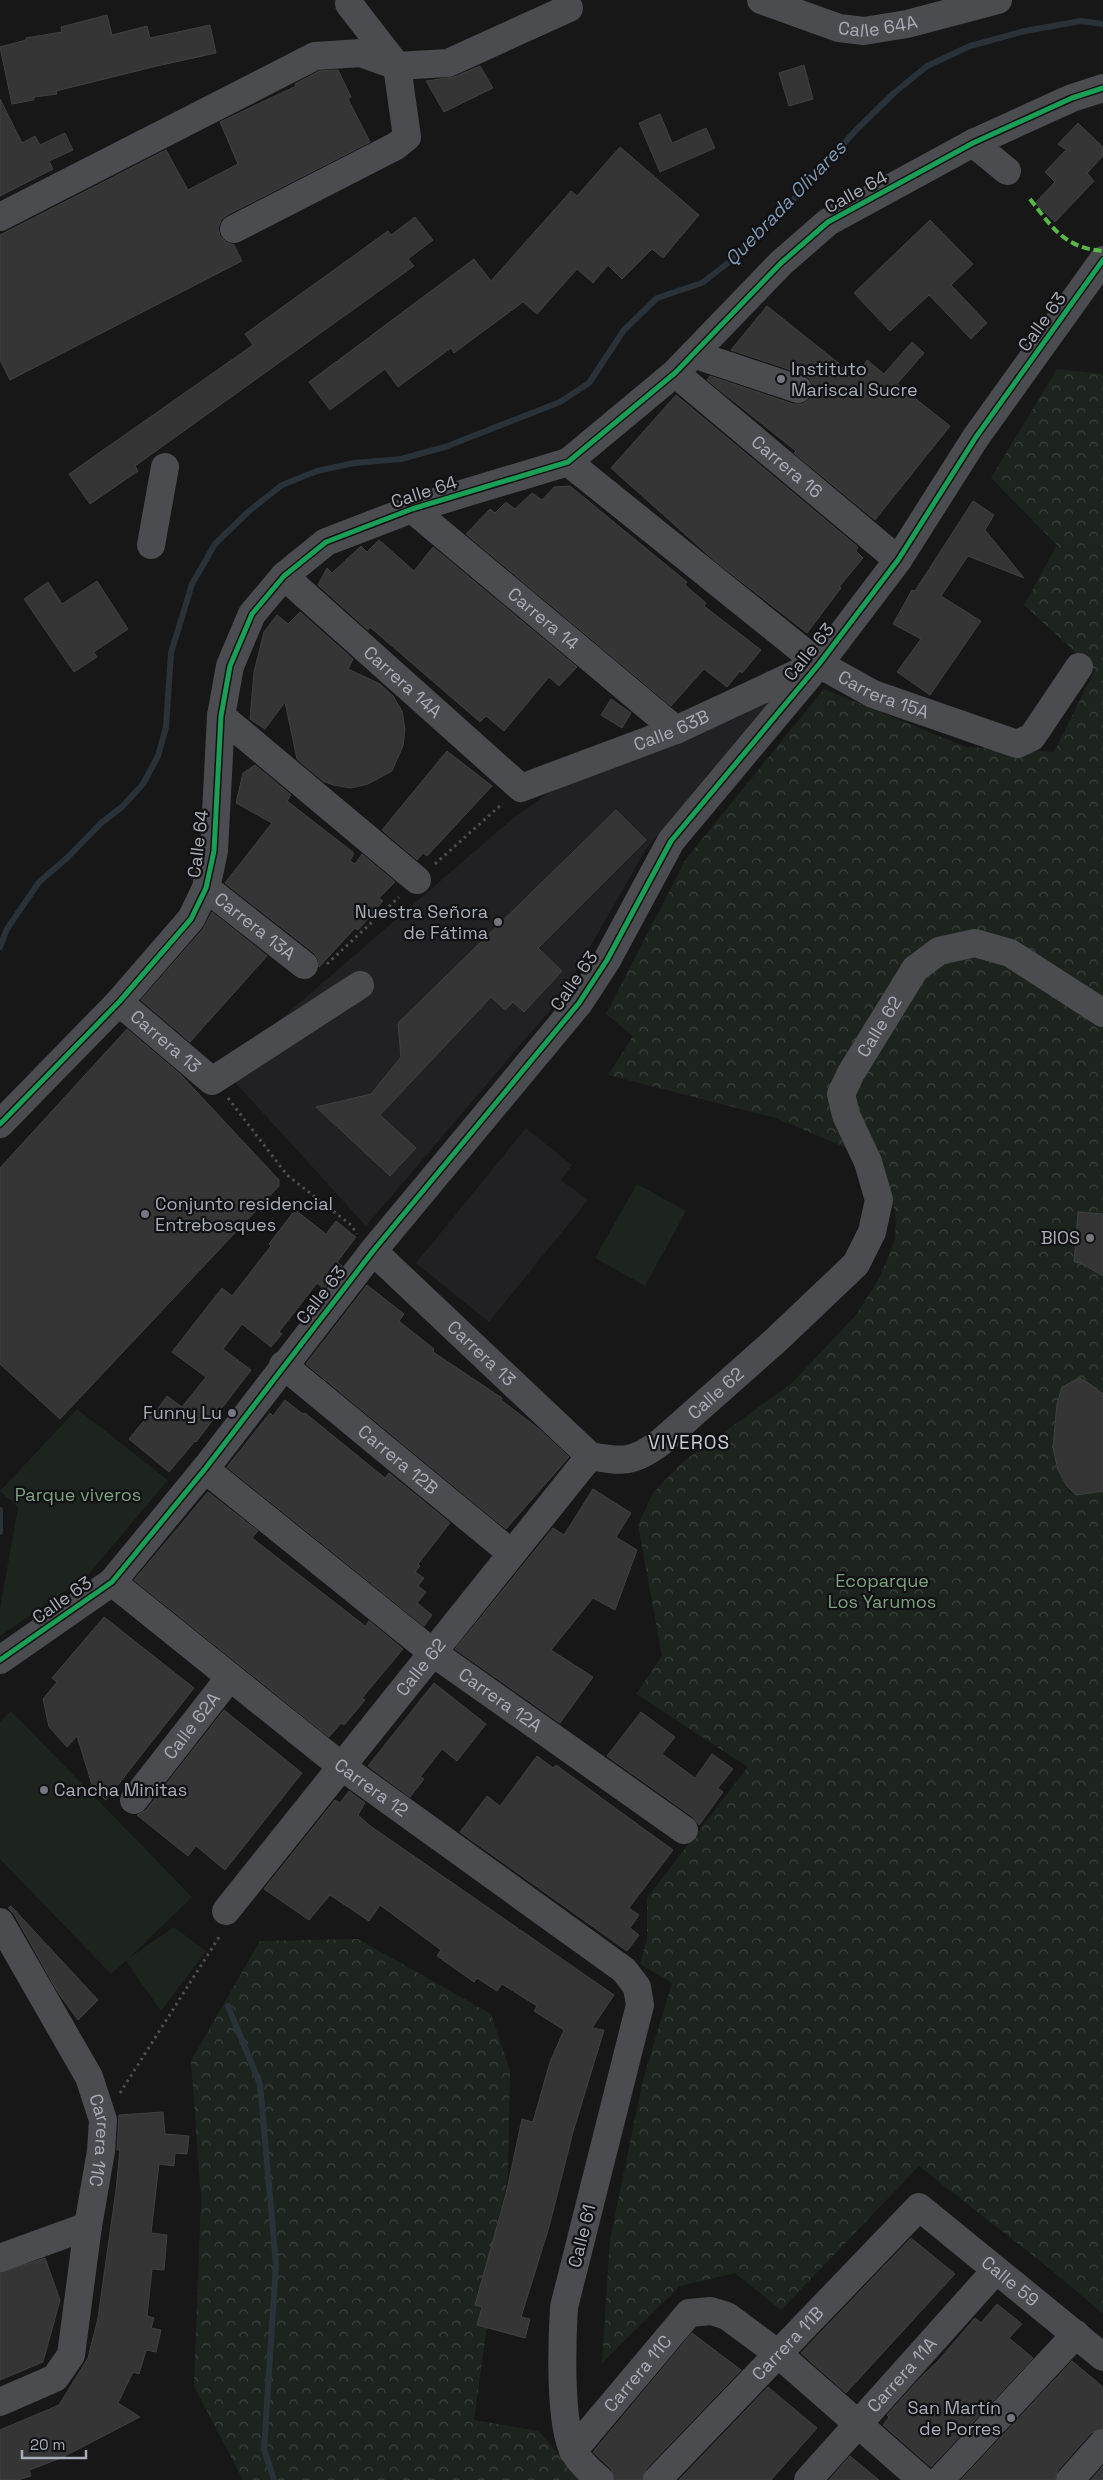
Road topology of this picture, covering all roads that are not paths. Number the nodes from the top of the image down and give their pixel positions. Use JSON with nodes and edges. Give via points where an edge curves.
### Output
{"nodes":[{"id":1,"x":761,"y":0,"type":"edge"},
{"id":2,"x":998,"y":0,"type":"edge"},
{"id":3,"x":349,"y":4,"type":"dead end"},
{"id":4,"x":569,"y":8,"type":"dead end"},
{"id":5,"x":397,"y":66,"type":"junction"},
{"id":6,"x":1103,"y":88,"type":"edge"},
{"id":7,"x":973,"y":143,"type":"junction"},
{"id":8,"x":1007,"y":171,"type":"dead end"},
{"id":9,"x":0,"y":217,"type":"edge"},
{"id":10,"x":234,"y":229,"type":"dead end"},
{"id":11,"x":1103,"y":260,"type":"edge"},
{"id":12,"x":684,"y":363,"type":"junction"},
{"id":13,"x":798,"y":389,"type":"dead end"},
{"id":14,"x":568,"y":462,"type":"junction"},
{"id":15,"x":165,"y":467,"type":"dead end"},
{"id":16,"x":412,"y":509,"type":"junction"},
{"id":17,"x":151,"y":544,"type":"dead end"},
{"id":18,"x":898,"y":560,"type":"junction"},
{"id":19,"x":284,"y":576,"type":"junction"},
{"id":20,"x":819,"y":664,"type":"junction"},
{"id":21,"x":1079,"y":667,"type":"dead end"},
{"id":22,"x":222,"y":716,"type":"junction"},
{"id":23,"x":676,"y":730,"type":"junction"},
{"id":24,"x":521,"y":788,"type":"joint"},
{"id":25,"x":417,"y":880,"type":"dead end"},
{"id":26,"x":206,"y":888,"type":"junction"},
{"id":27,"x":304,"y":965,"type":"dead end"},
{"id":28,"x":360,"y":985,"type":"dead end"},
{"id":29,"x":118,"y":1002,"type":"junction"},
{"id":30,"x":1103,"y":1013,"type":"edge"},
{"id":31,"x":0,"y":1124,"type":"edge"},
{"id":32,"x":373,"y":1251,"type":"junction"},
{"id":33,"x":284,"y":1365,"type":"junction"},
{"id":34,"x":590,"y":1456,"type":"junction"},
{"id":35,"x":205,"y":1469,"type":"junction"},
{"id":36,"x":511,"y":1553,"type":"junction"},
{"id":37,"x":112,"y":1582,"type":"junction"},
{"id":38,"x":432,"y":1652,"type":"junction"},
{"id":39,"x":0,"y":1660,"type":"edge"},
{"id":40,"x":230,"y":1677,"type":"junction"},
{"id":41,"x":341,"y":1766,"type":"junction"},
{"id":42,"x":134,"y":1800,"type":"dead end"},
{"id":43,"x":684,"y":1830,"type":"dead end"},
{"id":44,"x":226,"y":1911,"type":"road end"},
{"id":45,"x":0,"y":1922,"type":"edge"},
{"id":46,"x":637,"y":1987,"type":"joint"},
{"id":47,"x":918,"y":2207,"type":"joint"},
{"id":48,"x":88,"y":2226,"type":"junction"},
{"id":49,"x":0,"y":2258,"type":"edge"},
{"id":50,"x":996,"y":2270,"type":"junction"},
{"id":51,"x":1076,"y":2334,"type":"junction"},
{"id":52,"x":777,"y":2353,"type":"junction"},
{"id":53,"x":1103,"y":2357,"type":"edge"},
{"id":54,"x":0,"y":2402,"type":"edge"},
{"id":55,"x":859,"y":2423,"type":"junction"},
{"id":56,"x":1103,"y":2443,"type":"edge"},
{"id":57,"x":573,"y":2451,"type":"junction"},
{"id":58,"x":600,"y":2480,"type":"edge"},
{"id":59,"x":657,"y":2480,"type":"edge"},
{"id":60,"x":808,"y":2480,"type":"edge"},
{"id":61,"x":922,"y":2480,"type":"edge"},
{"id":62,"x":940,"y":2480,"type":"edge"},
{"id":63,"x":1070,"y":2480,"type":"edge"}],
"edges":[{"from":1,"to":2,"type":"street","name":"Calle 64A","via":[[839,28],[864,31],[907,24]]},
{"from":3,"to":5,"type":"street"},
{"from":4,"to":5,"type":"street","via":[[448,63]]},
{"from":5,"to":9,"type":"street","via":[[361,53],[315,56]]},
{"from":5,"to":10,"type":"street","via":[[407,137],[396,146]]},
{"from":6,"to":7,"type":"street","name":"Calle 64","via":[[1072,98]]},
{"from":7,"to":8,"type":"street"},
{"from":7,"to":12,"type":"street","name":"Calle 64","via":[[828,222],[781,264]]},
{"from":11,"to":18,"type":"street","name":"Calle 63","via":[[976,437]]},
{"from":12,"to":13,"type":"street"},
{"from":12,"to":14,"type":"street","name":"Calle 64"},
{"from":12,"to":18,"type":"street","name":"Carrera 16"},
{"from":14,"to":16,"type":"street","name":"Calle 64"},
{"from":14,"to":20,"type":"street","name":"Carrera 15A"},
{"from":15,"to":17,"type":"street"},
{"from":16,"to":19,"type":"street","name":"Calle 64","via":[[326,542]]},
{"from":16,"to":23,"type":"street","name":"Carrera 14"},
{"from":18,"to":20,"type":"street","name":"Calle 63"},
{"from":19,"to":22,"type":"street","name":"Calle 64","via":[[252,614],[230,666]]},
{"from":19,"to":24,"type":"street","name":"Carrera 14A"},
{"from":20,"to":21,"type":"street","name":"Carrera 15A","via":[[873,694],[1017,744],[1032,737]]},
{"from":20,"to":23,"type":"street","name":"Calle 63B"},
{"from":20,"to":32,"type":"street","name":"Calle 63","via":[[671,841],[579,1003]]},
{"from":22,"to":25,"type":"street"},
{"from":22,"to":26,"type":"street","name":"Calle 64","via":[[214,851]]},
{"from":23,"to":24,"type":"street","name":"Calle 63B"},
{"from":26,"to":27,"type":"street","name":"Carrera 13A"},
{"from":26,"to":29,"type":"street","name":"Calle 64","via":[[190,919]]},
{"from":28,"to":29,"type":"street","name":"Carrera 13","via":[[212,1081]]},
{"from":29,"to":31,"type":"street","name":"Calle 64"},
{"from":30,"to":34,"type":"street","name":"Calle 62","via":[[1010,953],[975,943],[939,951],[915,969],[841,1094],[846,1115],[868,1162],[878,1200],[872,1232],[856,1264],[775,1341],[649,1451],[642,1456],[617,1461]]},
{"from":32,"to":33,"type":"street","name":"Calle 63"},
{"from":32,"to":34,"type":"street","name":"Carrera 13"},
{"from":33,"to":35,"type":"street","name":"Calle 63"},
{"from":33,"to":36,"type":"street","name":"Carrera 12B"},
{"from":34,"to":36,"type":"street","name":"Calle 62"},
{"from":35,"to":37,"type":"street","name":"Calle 63"},
{"from":35,"to":38,"type":"street","name":"Carrera 12A"},
{"from":36,"to":38,"type":"street","name":"Calle 62"},
{"from":37,"to":39,"type":"street","name":"Calle 63"},
{"from":37,"to":40,"type":"street","name":"Carrera 12"},
{"from":38,"to":41,"type":"street","name":"Calle 62"},
{"from":38,"to":43,"type":"street","name":"Carrera 12A"},
{"from":40,"to":41,"type":"street","name":"Carrera 12"},
{"from":40,"to":42,"type":"street","name":"Calle 62A"},
{"from":41,"to":44,"type":"street","name":"Calle 62"},
{"from":41,"to":46,"type":"street","name":"Carrera 12","via":[[624,1970]]},
{"from":45,"to":48,"type":"street","name":"Carrera 11C","via":[[89,2077],[103,2120]]},
{"from":46,"to":57,"type":"street","name":"Calle 61","via":[[640,2004],[564,2307],[561,2352],[567,2430]]},
{"from":47,"to":50,"type":"street","name":"Calle 59"},
{"from":47,"to":52,"type":"street","name":"Carrera 11B"},
{"from":48,"to":49,"type":"street"},
{"from":48,"to":54,"type":"street","name":"Carrera 11C","via":[[71,2355],[55,2378]]},
{"from":50,"to":51,"type":"street","name":"Calle 59"},
{"from":50,"to":55,"type":"street","name":"Carrera 11A"},
{"from":51,"to":53,"type":"street","name":"Calle 59"},
{"from":51,"to":62,"type":"street"},
{"from":52,"to":55,"type":"street"},
{"from":52,"to":57,"type":"street","name":"Carrera 11C","via":[[727,2316],[711,2312],[689,2313]]},
{"from":52,"to":59,"type":"street","name":"Carrera 11B"},
{"from":55,"to":60,"type":"street","name":"Carrera 11A"},
{"from":55,"to":61,"type":"street"},
{"from":56,"to":63,"type":"street"},
{"from":57,"to":58,"type":"street","name":"Calle 61"}]}
